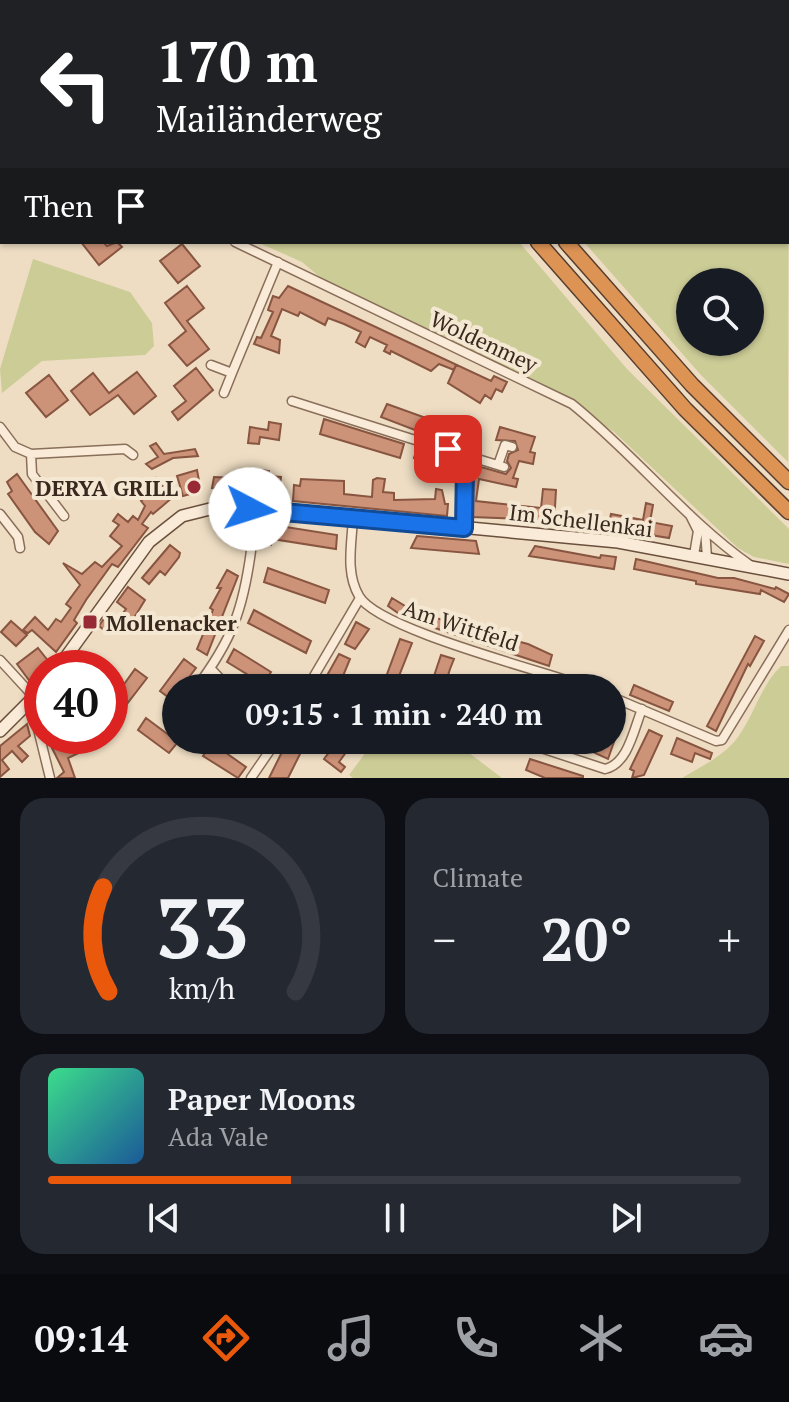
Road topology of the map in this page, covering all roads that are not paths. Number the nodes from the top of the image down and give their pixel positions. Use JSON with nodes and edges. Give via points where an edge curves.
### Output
{"nodes":[{"id":1,"x":239,"y":244,"type":"edge"},
{"id":2,"x":540,"y":244,"type":"edge"},
{"id":3,"x":568,"y":244,"type":"edge"},
{"id":4,"x":278,"y":262,"type":"junction"},
{"id":5,"x":211,"y":365,"type":"dead end"},
{"id":6,"x":232,"y":373,"type":"junction"},
{"id":7,"x":224,"y":393,"type":"dead end"},
{"id":8,"x":292,"y":401,"type":"dead end"},
{"id":9,"x":0,"y":427,"type":"edge"},
{"id":10,"x":512,"y":447,"type":"dead end"},
{"id":11,"x":31,"y":454,"type":"junction"},
{"id":12,"x":133,"y":455,"type":"dead end"},
{"id":13,"x":465,"y":467,"type":"junction"},
{"id":14,"x":789,"y":482,"type":"edge"},
{"id":15,"x":789,"y":512,"type":"edge"},
{"id":16,"x":0,"y":514,"type":"edge"},
{"id":17,"x":690,"y":514,"type":"junction"},
{"id":18,"x":64,"y":516,"type":"dead end"},
{"id":19,"x":353,"y":517,"type":"junction"},
{"id":20,"x":703,"y":525,"type":"junction"},
{"id":21,"x":464,"y":528,"type":"junction"},
{"id":22,"x":20,"y":548,"type":"dead end"},
{"id":23,"x":251,"y":551,"type":"dead end"},
{"id":24,"x":700,"y":557,"type":"junction"},
{"id":25,"x":755,"y":568,"type":"junction"},
{"id":26,"x":789,"y":574,"type":"edge"},
{"id":27,"x":360,"y":598,"type":"junction"},
{"id":28,"x":789,"y":630,"type":"edge"},
{"id":29,"x":71,"y":650,"type":"edge"},
{"id":30,"x":0,"y":660,"type":"edge"},
{"id":31,"x":211,"y":669,"type":"junction"},
{"id":32,"x":207,"y":674,"type":"edge"},
{"id":33,"x":216,"y":674,"type":"edge"},
{"id":34,"x":315,"y":674,"type":"edge"},
{"id":35,"x":548,"y":674,"type":"edge"},
{"id":36,"x":24,"y":681,"type":"edge"},
{"id":37,"x":626,"y":703,"type":"edge"},
{"id":38,"x":24,"y":708,"type":"edge"},
{"id":39,"x":642,"y":709,"type":"junction"},
{"id":40,"x":0,"y":731,"type":"edge"},
{"id":41,"x":626,"y":748,"type":"edge"},
{"id":42,"x":267,"y":754,"type":"edge"},
{"id":43,"x":559,"y":754,"type":"edge"},
{"id":44,"x":624,"y":754,"type":"edge"},
{"id":45,"x":44,"y":756,"type":"joint"},
{"id":46,"x":32,"y":759,"type":"dead end"},
{"id":47,"x":50,"y":778,"type":"edge"},
{"id":48,"x":251,"y":778,"type":"edge"}],
"edges":[{"from":1,"to":4,"type":"street","name":"Woldenmey"},
{"from":2,"to":15,"type":"highway","via":[[685,409]]},
{"from":3,"to":14,"type":"highway","via":[[692,385]]},
{"from":4,"to":6,"type":"street"},
{"from":4,"to":17,"type":"street","name":"Woldenmey","via":[[572,404]]},
{"from":5,"to":6,"type":"street"},
{"from":6,"to":7,"type":"street"},
{"from":8,"to":13,"type":"street","via":[[448,449]]},
{"from":9,"to":11,"type":"street","via":[[15,447]]},
{"from":10,"to":13,"type":"street","via":[[505,445],[501,466],[481,460]]},
{"from":11,"to":12,"type":"street","via":[[125,449]]},
{"from":11,"to":18,"type":"street","via":[[32,474]]},
{"from":13,"to":21,"type":"street"},
{"from":16,"to":22,"type":"street"},
{"from":17,"to":20,"type":"street","name":"Woldenmey"},
{"from":17,"to":24,"type":"street"},
{"from":19,"to":21,"type":"street","name":"Im Schellenkai"},
{"from":19,"to":27,"type":"street","via":[[351,576]]},
{"from":19,"to":29,"type":"street","name":"Im Schellenkai","via":[[230,508],[182,516],[149,542]]},
{"from":20,"to":24,"type":"street","via":[[707,536]]},
{"from":20,"to":25,"type":"street","name":"Woldenmey"},
{"from":21,"to":24,"type":"street","name":"Im Schellenkai","via":[[618,542]]},
{"from":23,"to":31,"type":"street","via":[[240,615]]},
{"from":24,"to":25,"type":"street","name":"Im Schellenkai"},
{"from":25,"to":26,"type":"street","name":"Im Schellenkai"},
{"from":27,"to":34,"type":"street"},
{"from":27,"to":35,"type":"street","name":"Am Wittfeld","via":[[397,624]]},
{"from":28,"to":39,"type":"street","via":[[722,740]]},
{"from":30,"to":36,"type":"street"},
{"from":31,"to":32,"type":"street"},
{"from":31,"to":33,"type":"street"},
{"from":37,"to":39,"type":"street"},
{"from":38,"to":40,"type":"street"},
{"from":39,"to":41,"type":"street"},
{"from":42,"to":48,"type":"street"},
{"from":43,"to":44,"type":"street","via":[[605,769]]},
{"from":45,"to":46,"type":"street"},
{"from":45,"to":47,"type":"street"}]}
